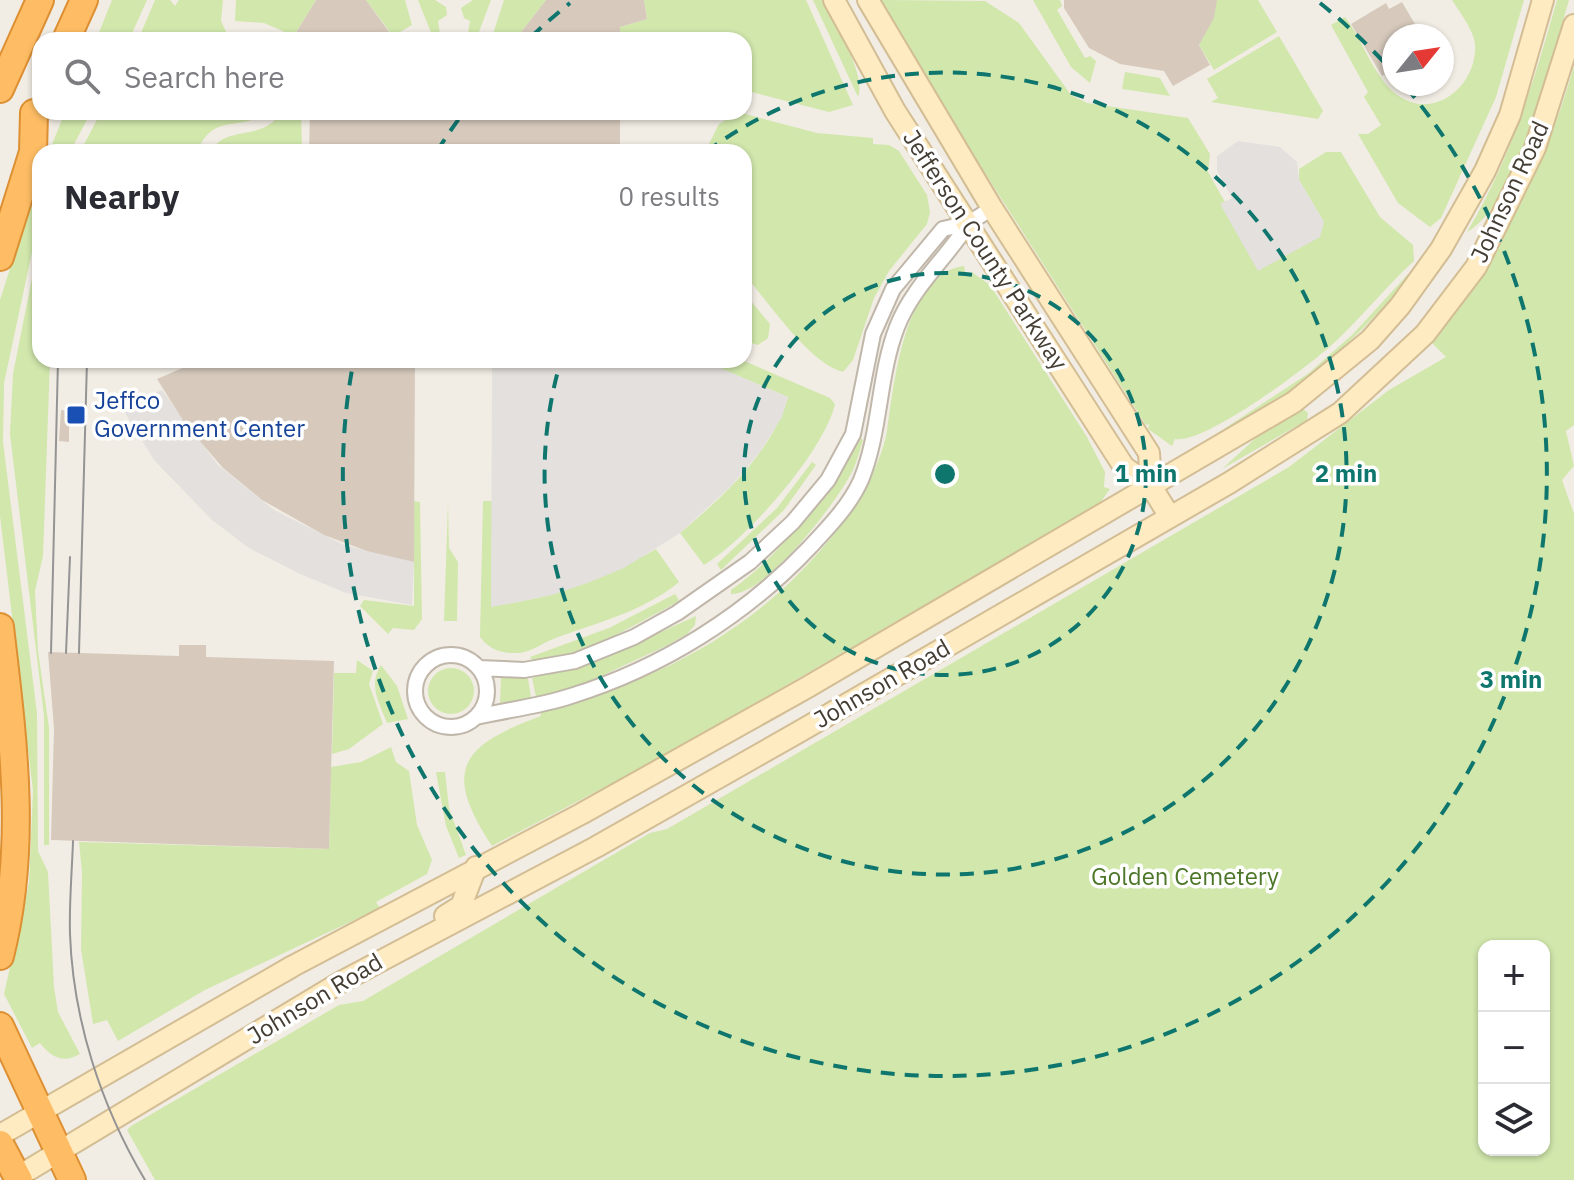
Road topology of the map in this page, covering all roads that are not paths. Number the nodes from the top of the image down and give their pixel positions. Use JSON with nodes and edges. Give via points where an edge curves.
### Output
{"nodes":[{"id":1,"x":40,"y":0,"type":"edge"},
{"id":2,"x":84,"y":0,"type":"edge"},
{"id":3,"x":834,"y":0,"type":"edge"},
{"id":4,"x":868,"y":0,"type":"edge"},
{"id":5,"x":1543,"y":0,"type":"edge"},
{"id":6,"x":1574,"y":25,"type":"edge"},
{"id":7,"x":70,"y":32,"type":"edge"},
{"id":8,"x":0,"y":89,"type":"edge"},
{"id":9,"x":32,"y":117,"type":"edge"},
{"id":10,"x":36,"y":120,"type":"edge"},
{"id":11,"x":34,"y":144,"type":"edge"},
{"id":12,"x":32,"y":155,"type":"edge"},
{"id":13,"x":0,"y":191,"type":"edge"},
{"id":14,"x":992,"y":208,"type":"junction"},
{"id":15,"x":969,"y":223,"type":"junction"},
{"id":16,"x":0,"y":257,"type":"edge"},
{"id":17,"x":861,"y":397,"type":"junction"},
{"id":18,"x":879,"y":403,"type":"junction"},
{"id":19,"x":1151,"y":486,"type":"junction"},
{"id":20,"x":1170,"y":517,"type":"junction"},
{"id":21,"x":0,"y":627,"type":"edge"},
{"id":22,"x":479,"y":668,"type":"junction"},
{"id":23,"x":476,"y":717,"type":"junction"},
{"id":24,"x":476,"y":867,"type":"junction"},
{"id":25,"x":0,"y":956,"type":"edge"},
{"id":26,"x":341,"y":982,"type":"junction"},
{"id":27,"x":0,"y":1026,"type":"edge"},
{"id":28,"x":38,"y":1112,"type":"junction"},
{"id":29,"x":0,"y":1135,"type":"edge"},
{"id":30,"x":0,"y":1144,"type":"edge"},
{"id":31,"x":57,"y":1152,"type":"junction"},
{"id":32,"x":16,"y":1179,"type":"edge"},
{"id":33,"x":72,"y":1180,"type":"edge"}],
"edges":[{"from":1,"to":8,"type":"highway"},
{"from":2,"to":7,"type":"highway"},
{"from":3,"to":15,"type":"main road","name":"Jefferson County Parkway","via":[[895,111]]},
{"from":4,"to":14,"type":"main road","name":"Jefferson County Parkway"},
{"from":5,"to":19,"type":"main road","name":"Johnson Road","via":[[1510,115],[1485,171],[1441,249],[1400,306],[1344,363],[1294,402]]},
{"from":6,"to":20,"type":"main road","name":"Johnson Road","via":[[1522,179],[1476,267],[1434,323],[1340,413]]},
{"from":9,"to":13,"type":"highway"},
{"from":10,"to":11,"type":"highway"},
{"from":12,"to":16,"type":"highway"},
{"from":14,"to":15,"type":"street"},
{"from":14,"to":19,"type":"main road","name":"Jefferson County Parkway","via":[[1149,453]]},
{"from":15,"to":17,"type":"street","via":[[937,234],[893,289],[873,334]]},
{"from":15,"to":18,"type":"street","via":[[927,275],[896,328]]},
{"from":15,"to":19,"type":"main road","name":"Jefferson County Parkway","via":[[1124,467]]},
{"from":17,"to":18,"type":"street"},
{"from":17,"to":22,"type":"street","via":[[853,434],[828,480],[793,522],[706,594],[634,637],[575,661],[524,670]]},
{"from":18,"to":23,"type":"street","via":[[872,449],[859,483],[832,524],[787,572],[725,621],[681,649],[608,682],[568,697]]},
{"from":19,"to":20,"type":"main road","name":"Jefferson County Parkway"},
{"from":19,"to":24,"type":"main road","name":"Johnson Road","via":[[806,688]]},
{"from":20,"to":26,"type":"main road","name":"Johnson Road","via":[[609,839]]},
{"from":21,"to":25,"type":"highway","via":[[16,763],[13,892]]},
{"from":22,"to":23,"type":"street","via":[[487,689]]},
{"from":22,"to":23,"type":"street","via":[[456,655],[436,658],[420,673],[415,691],[420,711],[436,724],[456,727]]},
{"from":24,"to":26,"type":"main road","via":[[461,906]]},
{"from":24,"to":28,"type":"main road","name":"Johnson Road"},
{"from":26,"to":31,"type":"main road","name":"Johnson Road"},
{"from":27,"to":28,"type":"highway"},
{"from":28,"to":29,"type":"main road","name":"Johnson Road"},
{"from":28,"to":31,"type":"highway"},
{"from":30,"to":32,"type":"highway"},
{"from":31,"to":32,"type":"main road","name":"Johnson Road"},
{"from":31,"to":33,"type":"highway"}]}
